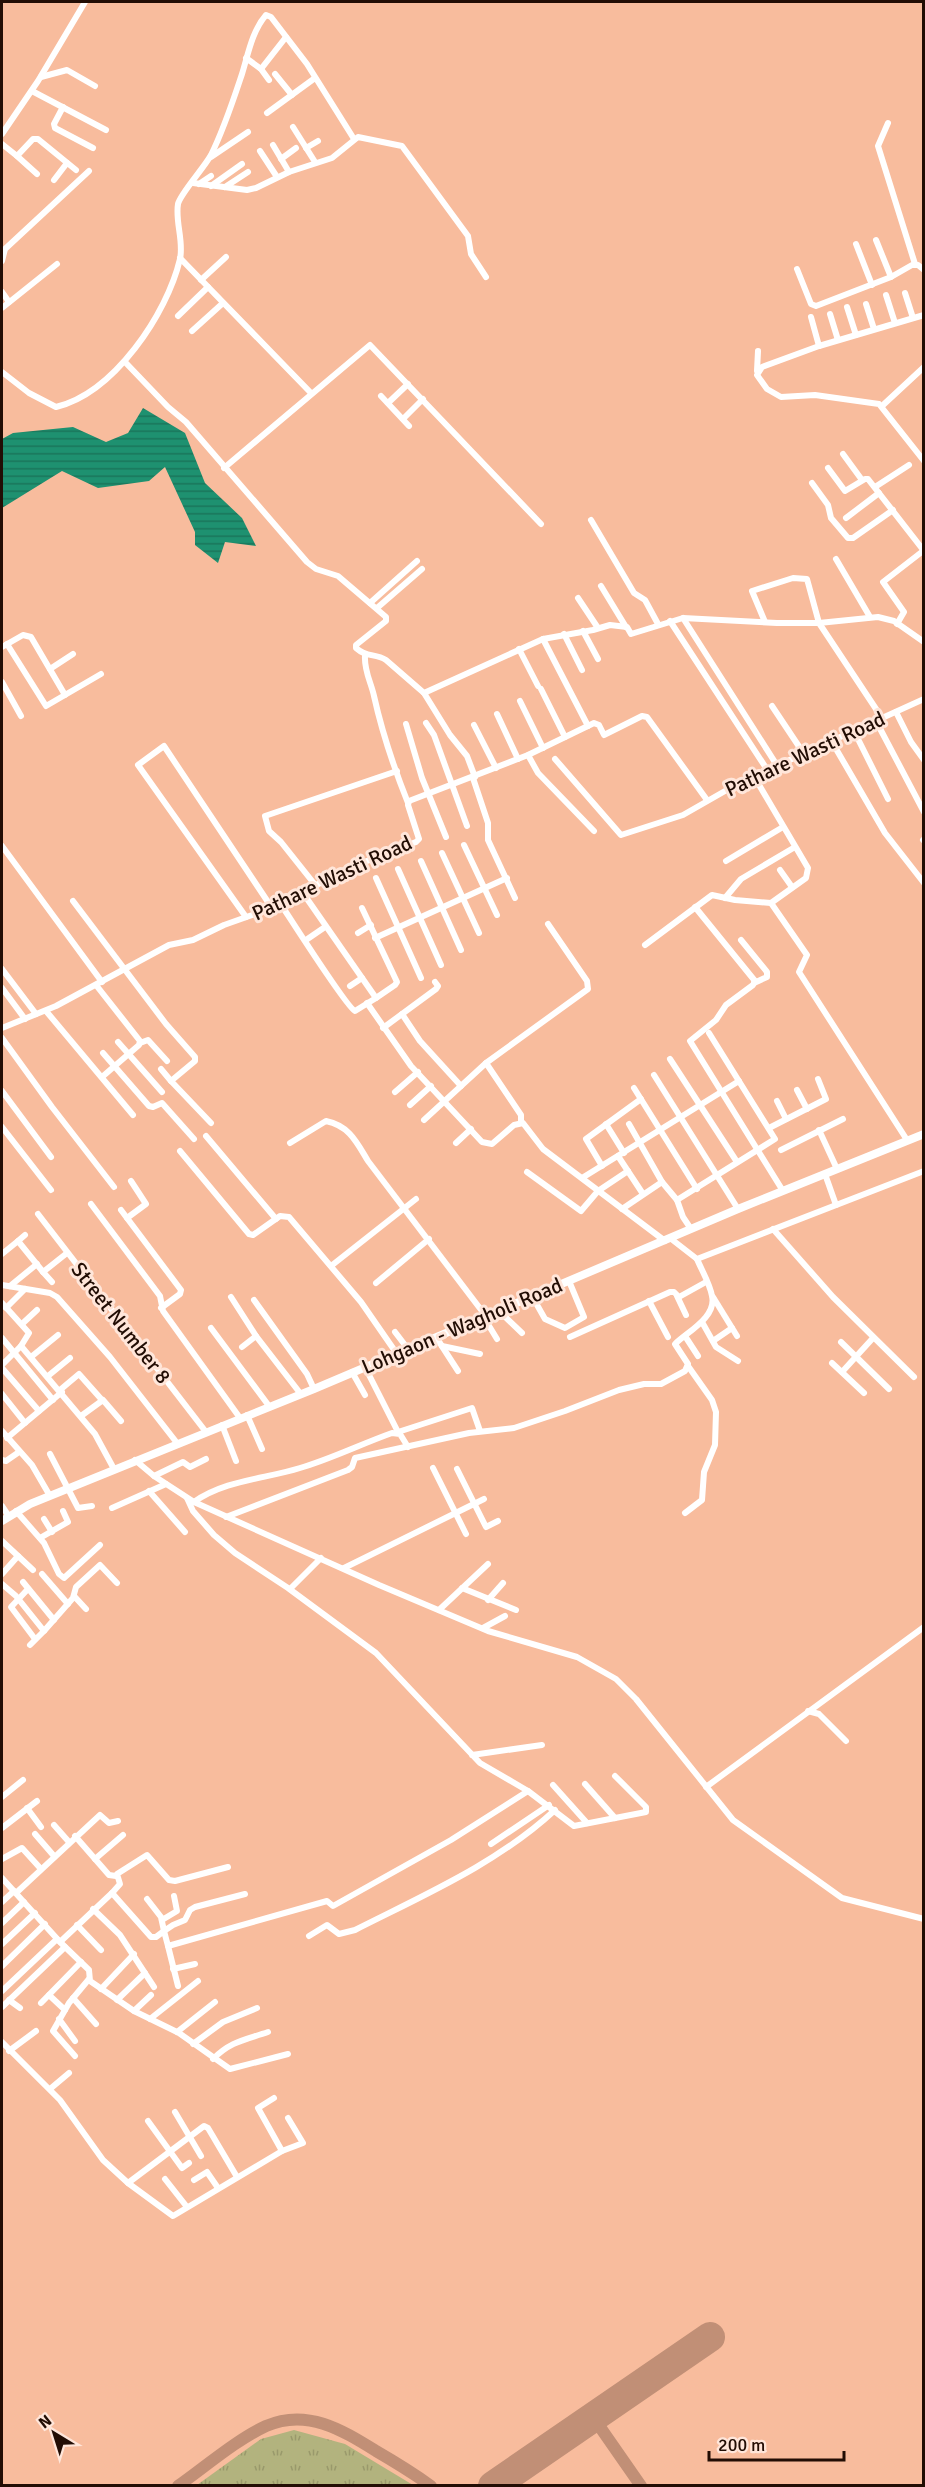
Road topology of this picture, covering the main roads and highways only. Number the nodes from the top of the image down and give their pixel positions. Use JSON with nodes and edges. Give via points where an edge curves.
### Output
{"nodes":[{"id":1,"x":924,"y":1134,"type":"edge"},
{"id":2,"x":8,"y":1516,"type":"edge"}],
"edges":[{"from":1,"to":2,"type":"main road","name":"Lohgaon - Wagholi Road"}]}
